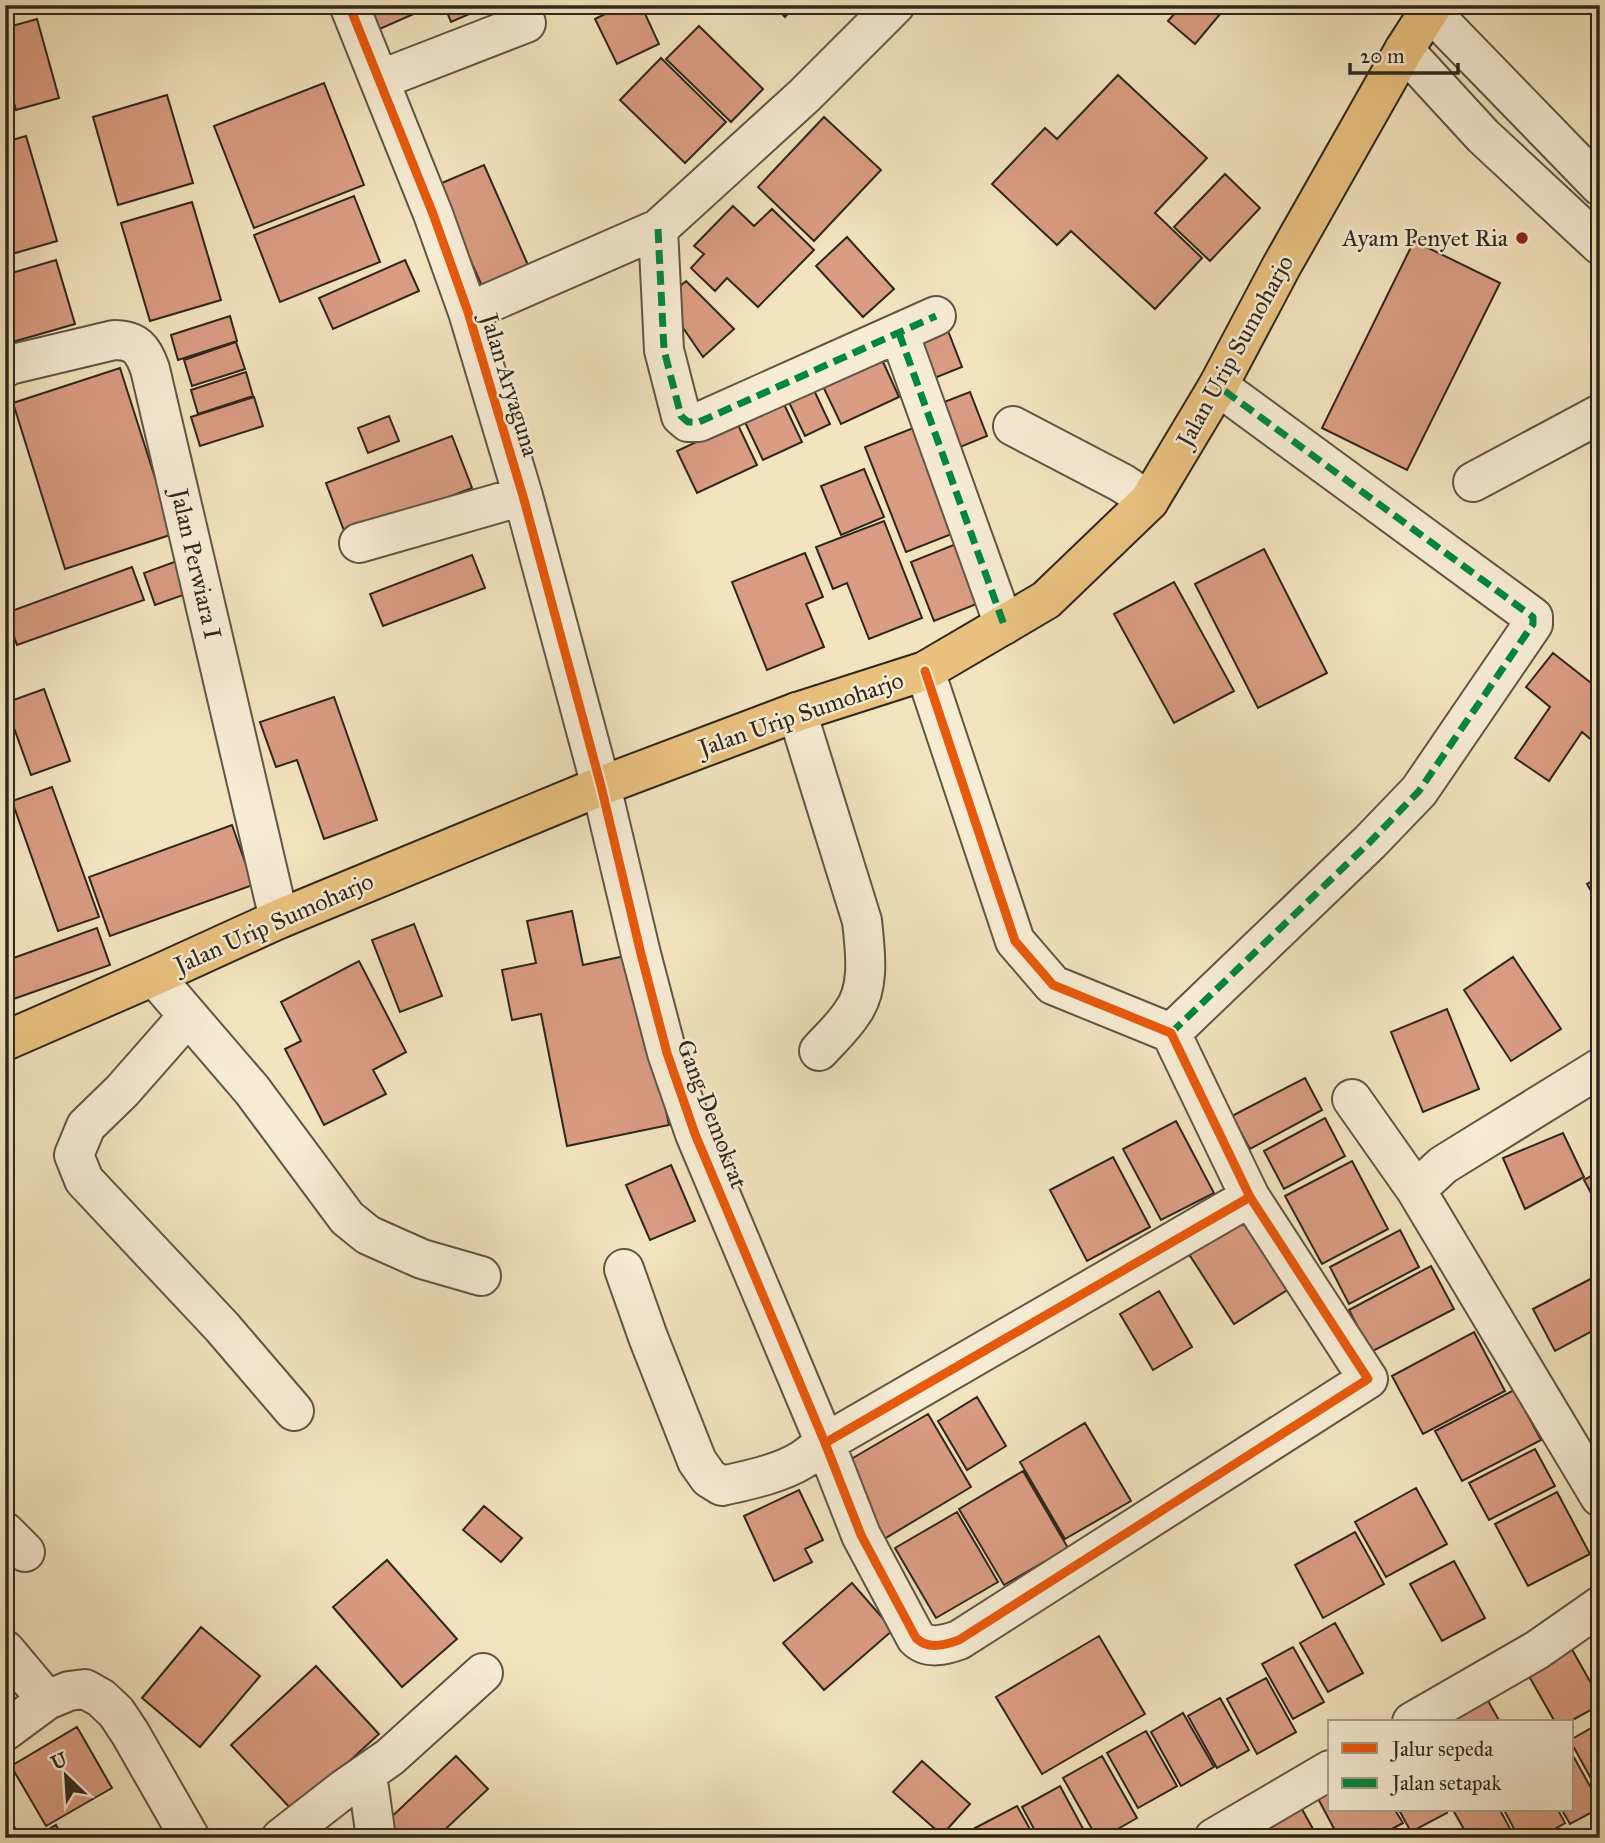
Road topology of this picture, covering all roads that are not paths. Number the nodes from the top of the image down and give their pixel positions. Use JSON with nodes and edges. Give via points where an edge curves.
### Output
{"nodes":[{"id":1,"x":349,"y":5,"type":"edge"},
{"id":2,"x":895,"y":5,"type":"edge"},
{"id":3,"x":1431,"y":8,"type":"edge"},
{"id":4,"x":526,"y":23,"type":"dead end"},
{"id":5,"x":1404,"y":50,"type":"junction"},
{"id":6,"x":379,"y":79,"type":"junction"},
{"id":7,"x":1600,"y":186,"type":"edge"},
{"id":8,"x":658,"y":229,"type":"junction"},
{"id":9,"x":1600,"y":245,"type":"edge"},
{"id":10,"x":468,"y":312,"type":"junction"},
{"id":11,"x":936,"y":316,"type":"dead end"},
{"id":12,"x":899,"y":333,"type":"junction"},
{"id":13,"x":7,"y":362,"type":"edge"},
{"id":14,"x":1218,"y":386,"type":"junction"},
{"id":15,"x":1600,"y":414,"type":"edge"},
{"id":16,"x":1013,"y":426,"type":"dead end"},
{"id":17,"x":1473,"y":482,"type":"dead end"},
{"id":18,"x":523,"y":496,"type":"junction"},
{"id":19,"x":1149,"y":501,"type":"junction"},
{"id":20,"x":359,"y":543,"type":"dead end"},
{"id":21,"x":1004,"y":625,"type":"junction"},
{"id":22,"x":925,"y":671,"type":"junction"},
{"id":23,"x":797,"y":712,"type":"junction"},
{"id":24,"x":601,"y":786,"type":"junction"},
{"id":25,"x":279,"y":919,"type":"junction"},
{"id":26,"x":154,"y":976,"type":"junction"},
{"id":27,"x":188,"y":1016,"type":"junction"},
{"id":28,"x":1171,"y":1033,"type":"junction"},
{"id":29,"x":5,"y":1041,"type":"edge"},
{"id":30,"x":819,"y":1051,"type":"dead end"},
{"id":31,"x":1600,"y":1068,"type":"edge"},
{"id":32,"x":1352,"y":1099,"type":"dead end"},
{"id":33,"x":1416,"y":1189,"type":"junction"},
{"id":34,"x":1250,"y":1197,"type":"junction"},
{"id":35,"x":624,"y":1269,"type":"dead end"},
{"id":36,"x":481,"y":1276,"type":"dead end"},
{"id":37,"x":294,"y":1411,"type":"dead end"},
{"id":38,"x":825,"y":1443,"type":"junction"},
{"id":39,"x":1600,"y":1497,"type":"edge"},
{"id":40,"x":1600,"y":1606,"type":"edge"},
{"id":41,"x":5,"y":1650,"type":"edge"},
{"id":42,"x":483,"y":1672,"type":"dead end"},
{"id":43,"x":47,"y":1700,"type":"junction"},
{"id":44,"x":1415,"y":1720,"type":"edge"},
{"id":45,"x":5,"y":1731,"type":"edge"},
{"id":46,"x":1328,"y":1771,"type":"edge"},
{"id":47,"x":367,"y":1774,"type":"junction"},
{"id":48,"x":190,"y":1838,"type":"edge"},
{"id":49,"x":281,"y":1838,"type":"edge"},
{"id":50,"x":376,"y":1838,"type":"edge"},
{"id":51,"x":1214,"y":1838,"type":"edge"}],
"edges":[{"from":1,"to":6,"type":"street","name":"Jalan Aryaguna"},
{"from":2,"to":8,"type":"street","via":[[804,96]]},
{"from":3,"to":5,"type":"main road","name":"Jalan Urip Sumoharjo"},
{"from":3,"to":7,"type":"street"},
{"from":4,"to":6,"type":"street"},
{"from":5,"to":9,"type":"street","via":[[1483,136]]},
{"from":5,"to":14,"type":"main road","name":"Jalan Urip Sumoharjo"},
{"from":6,"to":10,"type":"street","name":"Jalan Aryaguna"},
{"from":8,"to":10,"type":"street"},
{"from":8,"to":12,"type":"street","via":[[664,350],[681,416],[688,422],[699,422]]},
{"from":10,"to":18,"type":"street","name":"Jalan Aryaguna"},
{"from":11,"to":12,"type":"street"},
{"from":12,"to":21,"type":"street"},
{"from":13,"to":25,"type":"street","name":"Jalan Perwiara I","via":[[114,340],[133,343],[145,355]]},
{"from":14,"to":19,"type":"main road","name":"Jalan Urip Sumoharjo"},
{"from":14,"to":28,"type":"street","via":[[1533,617],[1533,624],[1419,791]]},
{"from":15,"to":17,"type":"street"},
{"from":16,"to":19,"type":"street"},
{"from":18,"to":20,"type":"street"},
{"from":18,"to":24,"type":"street","name":"Jalan Aryaguna"},
{"from":19,"to":21,"type":"main road","name":"Jalan Urip Sumoharjo","via":[[1046,600]]},
{"from":21,"to":22,"type":"main road","name":"Jalan Urip Sumoharjo"},
{"from":22,"to":23,"type":"main road","name":"Jalan Urip Sumoharjo"},
{"from":22,"to":28,"type":"street","via":[[1015,941],[1053,985]]},
{"from":23,"to":24,"type":"main road","name":"Jalan Urip Sumoharjo"},
{"from":23,"to":30,"type":"street","via":[[862,921],[864,948],[865,981],[854,1011]]},
{"from":24,"to":25,"type":"main road","name":"Jalan Urip Sumoharjo"},
{"from":24,"to":38,"type":"street","name":"Gang Demokrat","via":[[667,1053],[695,1134]]},
{"from":25,"to":26,"type":"main road","name":"Jalan Urip Sumoharjo"},
{"from":26,"to":27,"type":"street"},
{"from":26,"to":29,"type":"main road","name":"Jalan Urip Sumoharjo"},
{"from":27,"to":36,"type":"street","via":[[252,1090],[347,1218],[368,1235],[422,1259]]},
{"from":27,"to":37,"type":"street","via":[[86,1126],[74,1155],[84,1180]]},
{"from":28,"to":34,"type":"street"},
{"from":31,"to":33,"type":"street","via":[[1443,1165]]},
{"from":32,"to":33,"type":"street"},
{"from":33,"to":39,"type":"street"},
{"from":34,"to":38,"type":"street"},
{"from":34,"to":38,"type":"street","name":"Gang Demokrat","via":[[1368,1379],[959,1640],[936,1646],[916,1638],[861,1535]]},
{"from":35,"to":38,"type":"street","via":[[681,1423],[709,1478],[722,1486],[746,1481],[800,1461]]},
{"from":40,"to":44,"type":"street","via":[[1536,1650]]},
{"from":41,"to":43,"type":"street"},
{"from":42,"to":47,"type":"street"},
{"from":43,"to":45,"type":"street"},
{"from":43,"to":48,"type":"street","via":[[85,1689],[116,1712]]},
{"from":46,"to":51,"type":"street"},
{"from":47,"to":49,"type":"street"},
{"from":47,"to":50,"type":"street"}]}
